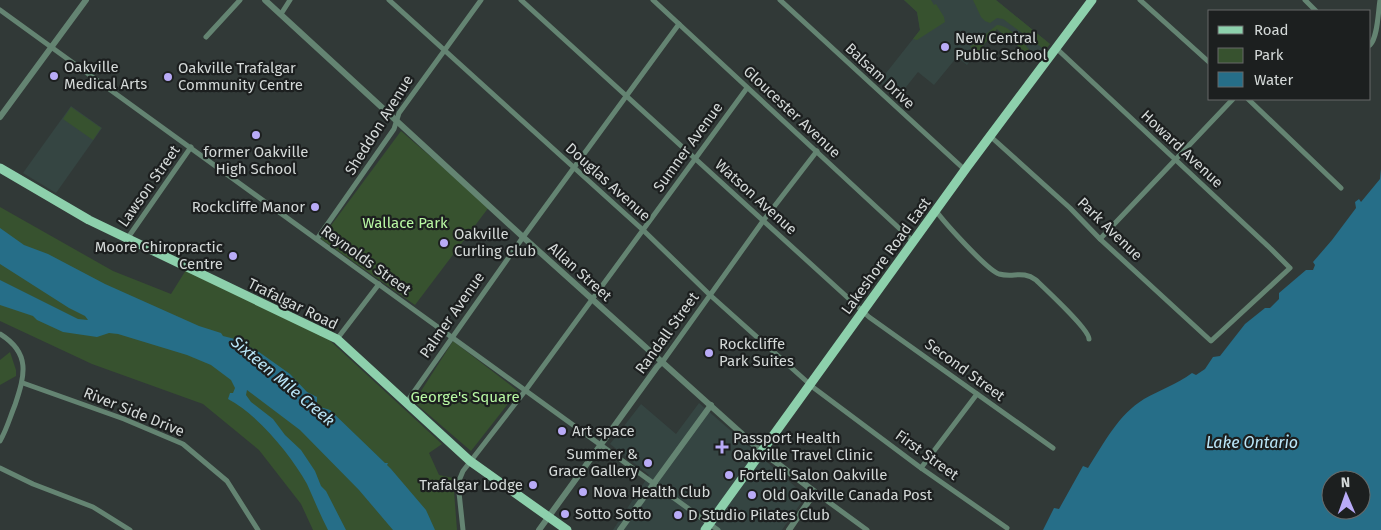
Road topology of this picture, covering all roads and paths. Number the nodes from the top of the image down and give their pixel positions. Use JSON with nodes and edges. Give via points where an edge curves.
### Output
{"nodes":[{"id":1,"x":86,"y":0,"type":"edge"},
{"id":2,"x":240,"y":0,"type":"edge"},
{"id":3,"x":265,"y":0,"type":"edge"},
{"id":4,"x":290,"y":0,"type":"edge"},
{"id":5,"x":388,"y":0,"type":"edge"},
{"id":6,"x":481,"y":0,"type":"edge"},
{"id":7,"x":521,"y":0,"type":"edge"},
{"id":8,"x":653,"y":0,"type":"edge"},
{"id":9,"x":780,"y":0,"type":"edge"},
{"id":10,"x":1092,"y":0,"type":"edge"},
{"id":11,"x":1140,"y":0,"type":"edge"},
{"id":12,"x":1305,"y":0,"type":"edge"},
{"id":13,"x":1380,"y":0,"type":"edge"},
{"id":14,"x":0,"y":10,"type":"edge"},
{"id":15,"x":1315,"y":10,"type":"edge"},
{"id":16,"x":281,"y":14,"type":"junction"},
{"id":17,"x":679,"y":24,"type":"junction"},
{"id":18,"x":206,"y":37,"type":"dead end"},
{"id":19,"x":1371,"y":44,"type":"edge"},
{"id":20,"x":51,"y":47,"type":"junction"},
{"id":21,"x":1056,"y":48,"type":"junction"},
{"id":22,"x":443,"y":51,"type":"junction"},
{"id":23,"x":1208,"y":61,"type":"edge"},
{"id":24,"x":747,"y":88,"type":"junction"},
{"id":25,"x":626,"y":96,"type":"junction"},
{"id":26,"x":1231,"y":100,"type":"edge"},
{"id":27,"x":1249,"y":100,"type":"edge"},
{"id":28,"x":0,"y":116,"type":"edge"},
{"id":29,"x":397,"y":120,"type":"junction"},
{"id":30,"x":990,"y":136,"type":"junction"},
{"id":31,"x":191,"y":148,"type":"junction"},
{"id":32,"x":817,"y":152,"type":"junction"},
{"id":33,"x":695,"y":158,"type":"junction"},
{"id":34,"x":1176,"y":160,"type":"junction"},
{"id":35,"x":0,"y":168,"type":"edge"},
{"id":36,"x":574,"y":168,"type":"junction"},
{"id":37,"x":965,"y":170,"type":"junction"},
{"id":38,"x":1341,"y":188,"type":"dead end"},
{"id":39,"x":936,"y":211,"type":"junction"},
{"id":40,"x":763,"y":221,"type":"junction"},
{"id":41,"x":643,"y":230,"type":"junction"},
{"id":42,"x":523,"y":237,"type":"junction"},
{"id":43,"x":127,"y":239,"type":"junction"},
{"id":44,"x":317,"y":239,"type":"junction"},
{"id":45,"x":1100,"y":239,"type":"junction"},
{"id":46,"x":914,"y":242,"type":"junction"},
{"id":47,"x":379,"y":284,"type":"junction"},
{"id":48,"x":710,"y":295,"type":"junction"},
{"id":49,"x":591,"y":298,"type":"junction"},
{"id":50,"x":863,"y":311,"type":"junction"},
{"id":51,"x":0,"y":334,"type":"edge"},
{"id":52,"x":451,"y":337,"type":"junction"},
{"id":53,"x":337,"y":340,"type":"junction"},
{"id":54,"x":1089,"y":340,"type":"dead end"},
{"id":55,"x":1211,"y":341,"type":"joint"},
{"id":56,"x":663,"y":361,"type":"junction"},
{"id":57,"x":23,"y":383,"type":"junction"},
{"id":58,"x":809,"y":384,"type":"junction"},
{"id":59,"x":525,"y":391,"type":"junction"},
{"id":60,"x":977,"y":394,"type":"junction"},
{"id":61,"x":405,"y":403,"type":"junction"},
{"id":62,"x":711,"y":405,"type":"junction"},
{"id":63,"x":0,"y":441,"type":"edge"},
{"id":64,"x":600,"y":445,"type":"junction"},
{"id":65,"x":1053,"y":448,"type":"dead end"},
{"id":66,"x":761,"y":451,"type":"junction"},
{"id":67,"x":470,"y":461,"type":"junction"},
{"id":68,"x":0,"y":468,"type":"edge"},
{"id":69,"x":921,"y":468,"type":"junction"},
{"id":70,"x":653,"y":483,"type":"junction"},
{"id":71,"x":815,"y":492,"type":"junction"},
{"id":72,"x":548,"y":516,"type":"junction"},
{"id":73,"x":707,"y":527,"type":"edge"},
{"id":74,"x":1007,"y":528,"type":"dead end"},
{"id":75,"x":130,"y":530,"type":"edge"},
{"id":76,"x":258,"y":530,"type":"edge"},
{"id":77,"x":463,"y":530,"type":"edge"},
{"id":78,"x":539,"y":530,"type":"edge"},
{"id":79,"x":567,"y":530,"type":"edge"},
{"id":80,"x":620,"y":530,"type":"edge"},
{"id":81,"x":718,"y":530,"type":"edge"},
{"id":82,"x":789,"y":530,"type":"edge"},
{"id":83,"x":867,"y":530,"type":"edge"}],
"edges":[{"from":1,"to":20,"type":"street"},
{"from":2,"to":18,"type":"street"},
{"from":3,"to":16,"type":"street","name":"Allan Street"},
{"from":4,"to":16,"type":"street"},
{"from":5,"to":22,"type":"street","name":"Douglas Avenue"},
{"from":6,"to":22,"type":"street","name":"Sheddon Avenue"},
{"from":7,"to":25,"type":"street","name":"Watson Avenue"},
{"from":8,"to":17,"type":"street","name":"Gloucester Avenue"},
{"from":9,"to":37,"type":"street","name":"Balsam Drive"},
{"from":10,"to":21,"type":"main road","name":"Lakeshore Road East"},
{"from":11,"to":23,"type":"street"},
{"from":12,"to":15,"type":"street"},
{"from":13,"to":19,"type":"street"},
{"from":14,"to":20,"type":"street","name":"Reynolds Street"},
{"from":16,"to":29,"type":"street","name":"Allan Street"},
{"from":17,"to":24,"type":"street","name":"Gloucester Avenue"},
{"from":17,"to":25,"type":"street","name":"Palmer Avenue"},
{"from":20,"to":28,"type":"street"},
{"from":20,"to":31,"type":"street","name":"Reynolds Street"},
{"from":21,"to":30,"type":"main road","name":"Lakeshore Road East"},
{"from":21,"to":34,"type":"street","name":"Howard Avenue"},
{"from":22,"to":29,"type":"street","name":"Sheddon Avenue"},
{"from":22,"to":36,"type":"street","name":"Douglas Avenue"},
{"from":24,"to":32,"type":"street","name":"Gloucester Avenue"},
{"from":24,"to":33,"type":"street","name":"Sumner Avenue"},
{"from":25,"to":33,"type":"street","name":"Watson Avenue"},
{"from":25,"to":36,"type":"street","name":"Palmer Avenue"},
{"from":26,"to":34,"type":"street"},
{"from":27,"to":38,"type":"street"},
{"from":29,"to":42,"type":"street","name":"Allan Street"},
{"from":29,"to":44,"type":"street","name":"Sheddon Avenue","via":[[394,129]]},
{"from":30,"to":37,"type":"main road","name":"Lakeshore Road East"},
{"from":30,"to":45,"type":"street","name":"Park Avenue"},
{"from":31,"to":43,"type":"street","name":"Lawson Street"},
{"from":31,"to":44,"type":"street","name":"Reynolds Street"},
{"from":32,"to":40,"type":"street","name":"Randall Street"},
{"from":32,"to":46,"type":"street","name":"Gloucester Avenue"},
{"from":33,"to":40,"type":"street","name":"Watson Avenue"},
{"from":33,"to":41,"type":"street","name":"Sumner Avenue"},
{"from":34,"to":45,"type":"street"},
{"from":34,"to":55,"type":"street","name":"Howard Avenue","via":[[1290,268]]},
{"from":35,"to":43,"type":"main road","name":"Trafalgar Road"},
{"from":36,"to":41,"type":"street","name":"Douglas Avenue"},
{"from":36,"to":42,"type":"street","name":"Palmer Avenue"},
{"from":37,"to":39,"type":"main road","name":"Lakeshore Road East"},
{"from":39,"to":46,"type":"main road","name":"Lakeshore Road East"},
{"from":39,"to":54,"type":"street","via":[[994,271],[999,274],[1021,273],[1036,280],[1082,326]]},
{"from":40,"to":48,"type":"street","name":"Randall Street"},
{"from":40,"to":50,"type":"street","name":"Watson Avenue"},
{"from":41,"to":48,"type":"street","name":"Douglas Avenue"},
{"from":41,"to":49,"type":"street","name":"Sumner Avenue"},
{"from":42,"to":49,"type":"street","name":"Allan Street"},
{"from":42,"to":52,"type":"street","name":"Palmer Avenue"},
{"from":43,"to":53,"type":"main road","name":"Trafalgar Road"},
{"from":44,"to":47,"type":"street","name":"Reynolds Street"},
{"from":45,"to":55,"type":"street","name":"Park Avenue"},
{"from":46,"to":50,"type":"main road","name":"Lakeshore Road East"},
{"from":47,"to":52,"type":"street","name":"Reynolds Street"},
{"from":47,"to":53,"type":"street"},
{"from":48,"to":56,"type":"street","name":"Randall Street"},
{"from":48,"to":58,"type":"street","name":"Douglas Avenue"},
{"from":49,"to":56,"type":"street","name":"Allan Street"},
{"from":49,"to":59,"type":"street","name":"Sumner Avenue"},
{"from":50,"to":58,"type":"main road","name":"Lakeshore Road East"},
{"from":50,"to":60,"type":"street","name":"Second Street"},
{"from":51,"to":57,"type":"street","via":[[20,351],[24,365]]},
{"from":52,"to":59,"type":"street","name":"Reynolds Street"},
{"from":52,"to":61,"type":"street","name":"Palmer Avenue"},
{"from":53,"to":61,"type":"main road","name":"Trafalgar Road"},
{"from":56,"to":62,"type":"street","name":"Allan Street"},
{"from":56,"to":64,"type":"street","name":"Randall Street"},
{"from":57,"to":63,"type":"street"},
{"from":57,"to":76,"type":"street","name":"River Side Drive","via":[[183,444],[227,481]]},
{"from":58,"to":66,"type":"main road","name":"Lakeshore Road East"},
{"from":58,"to":69,"type":"street","name":"First Street"},
{"from":59,"to":64,"type":"street","name":"Reynolds Street"},
{"from":59,"to":67,"type":"street","name":"Sumner Avenue"},
{"from":60,"to":65,"type":"street","name":"Second Street"},
{"from":60,"to":69,"type":"street"},
{"from":61,"to":67,"type":"main road","name":"Trafalgar Road"},
{"from":62,"to":66,"type":"street","name":"Allan Street"},
{"from":62,"to":70,"type":"street"},
{"from":64,"to":70,"type":"street","name":"Reynolds Street"},
{"from":64,"to":72,"type":"street","name":"Randall Street"},
{"from":66,"to":71,"type":"street","name":"Allan Street"},
{"from":66,"to":73,"type":"main road","name":"Lakeshore Road East"},
{"from":67,"to":72,"type":"main road","name":"Trafalgar Road"},
{"from":67,"to":77,"type":"street","name":"Sumner Avenue","via":[[458,483]]},
{"from":68,"to":75,"type":"street","via":[[94,507]]},
{"from":69,"to":74,"type":"street","name":"First Street"},
{"from":70,"to":73,"type":"street","name":"Reynolds Street"},
{"from":70,"to":80,"type":"street"},
{"from":71,"to":82,"type":"street"},
{"from":71,"to":83,"type":"street","name":"Allan Street"},
{"from":72,"to":78,"type":"street","name":"Randall Street"},
{"from":72,"to":79,"type":"main road","name":"Trafalgar Road"},
{"from":73,"to":81,"type":"street","name":"Reynolds Street"}]}
